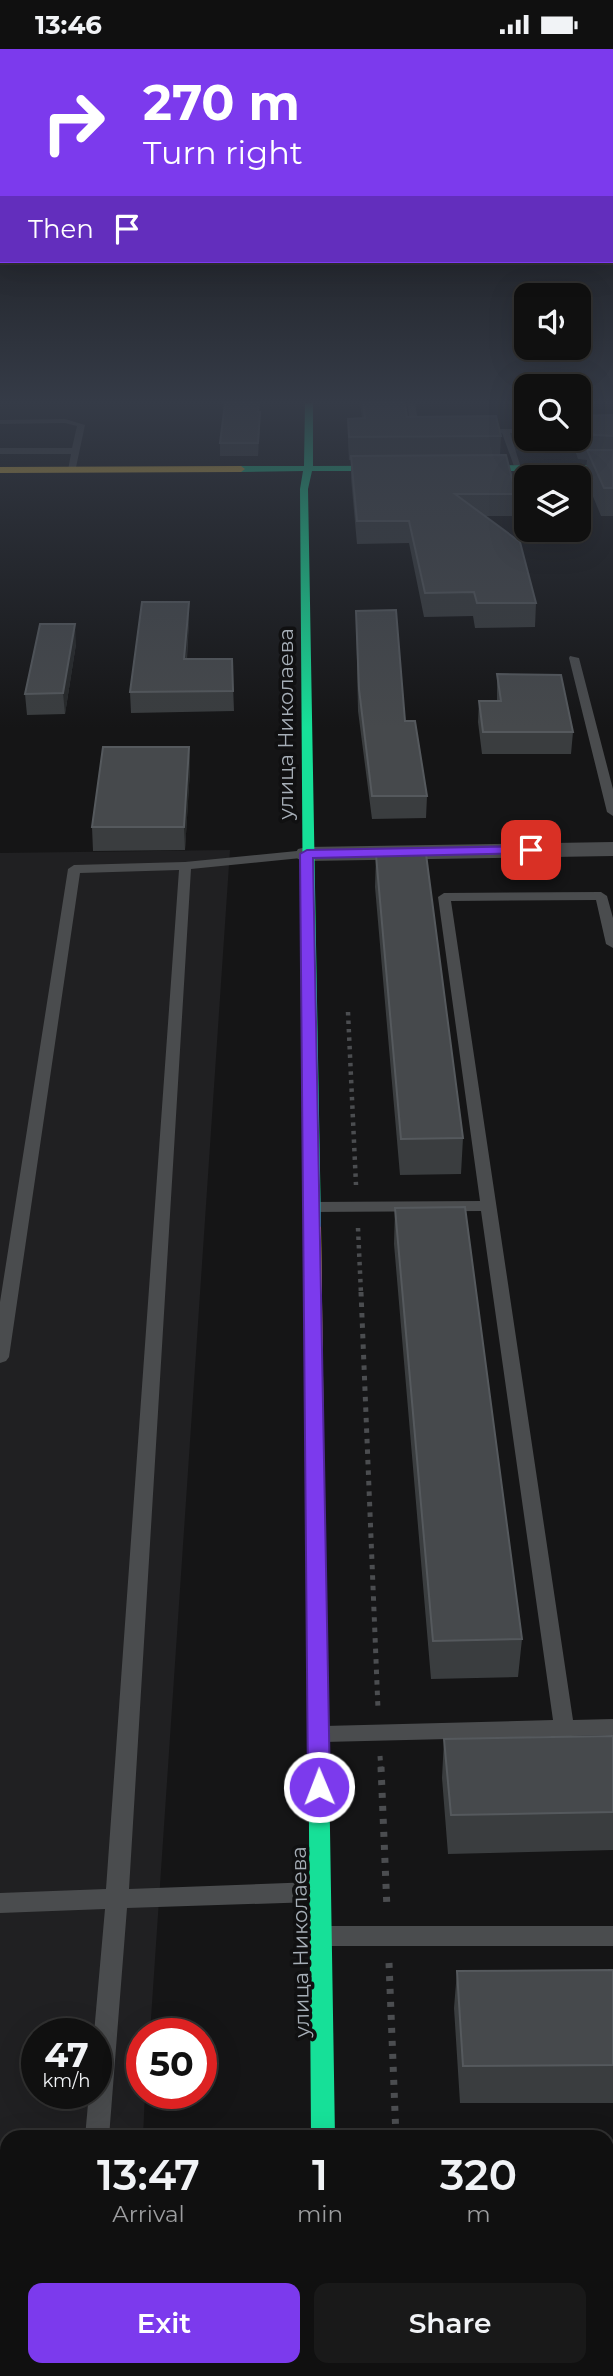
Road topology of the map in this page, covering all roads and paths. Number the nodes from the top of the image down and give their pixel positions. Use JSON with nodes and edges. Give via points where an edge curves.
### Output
{"nodes":[{"id":1,"x":304,"y":512,"type":"edge"},
{"id":2,"x":574,"y":657,"type":"dead end"},
{"id":3,"x":613,"y":812,"type":"edge"},
{"id":4,"x":613,"y":849,"type":"edge"},
{"id":5,"x":307,"y":854,"type":"junction"},
{"id":6,"x":185,"y":866,"type":"junction"},
{"id":7,"x":613,"y":944,"type":"edge"},
{"id":8,"x":488,"y":1206,"type":"junction"},
{"id":9,"x":311,"y":1207,"type":"junction"},
{"id":10,"x":0,"y":1357,"type":"edge"},
{"id":11,"x":613,"y":1727,"type":"edge"},
{"id":12,"x":565,"y":1728,"type":"junction"},
{"id":13,"x":318,"y":1734,"type":"junction"},
{"id":14,"x":320,"y":1891,"type":"junction"},
{"id":15,"x":117,"y":1899,"type":"junction"},
{"id":16,"x":0,"y":1903,"type":"edge"},
{"id":17,"x":321,"y":1936,"type":"junction"},
{"id":18,"x":613,"y":1936,"type":"edge"},
{"id":19,"x":98,"y":2130,"type":"edge"},
{"id":20,"x":323,"y":2130,"type":"edge"}],
"edges":[{"from":1,"to":5,"type":"main road","name":"улица Николаева"},
{"from":2,"to":3,"type":"lane"},
{"from":4,"to":5,"type":"street"},
{"from":5,"to":6,"type":"lane"},
{"from":5,"to":9,"type":"main road","name":"улица Николаева"},
{"from":6,"to":10,"type":"lane","via":[[74,869]]},
{"from":6,"to":15,"type":"lane"},
{"from":7,"to":8,"type":"lane","via":[[601,896],[444,897]]},
{"from":8,"to":9,"type":"lane"},
{"from":8,"to":12,"type":"lane"},
{"from":9,"to":13,"type":"main road","name":"улица Николаева"},
{"from":11,"to":12,"type":"lane"},
{"from":12,"to":13,"type":"lane"},
{"from":13,"to":14,"type":"main road","name":"улица Николаева"},
{"from":14,"to":15,"type":"lane"},
{"from":14,"to":17,"type":"main road","name":"улица Николаева"},
{"from":15,"to":16,"type":"lane"},
{"from":15,"to":19,"type":"lane"},
{"from":17,"to":18,"type":"lane"},
{"from":17,"to":20,"type":"main road","name":"улица Николаева"}]}
